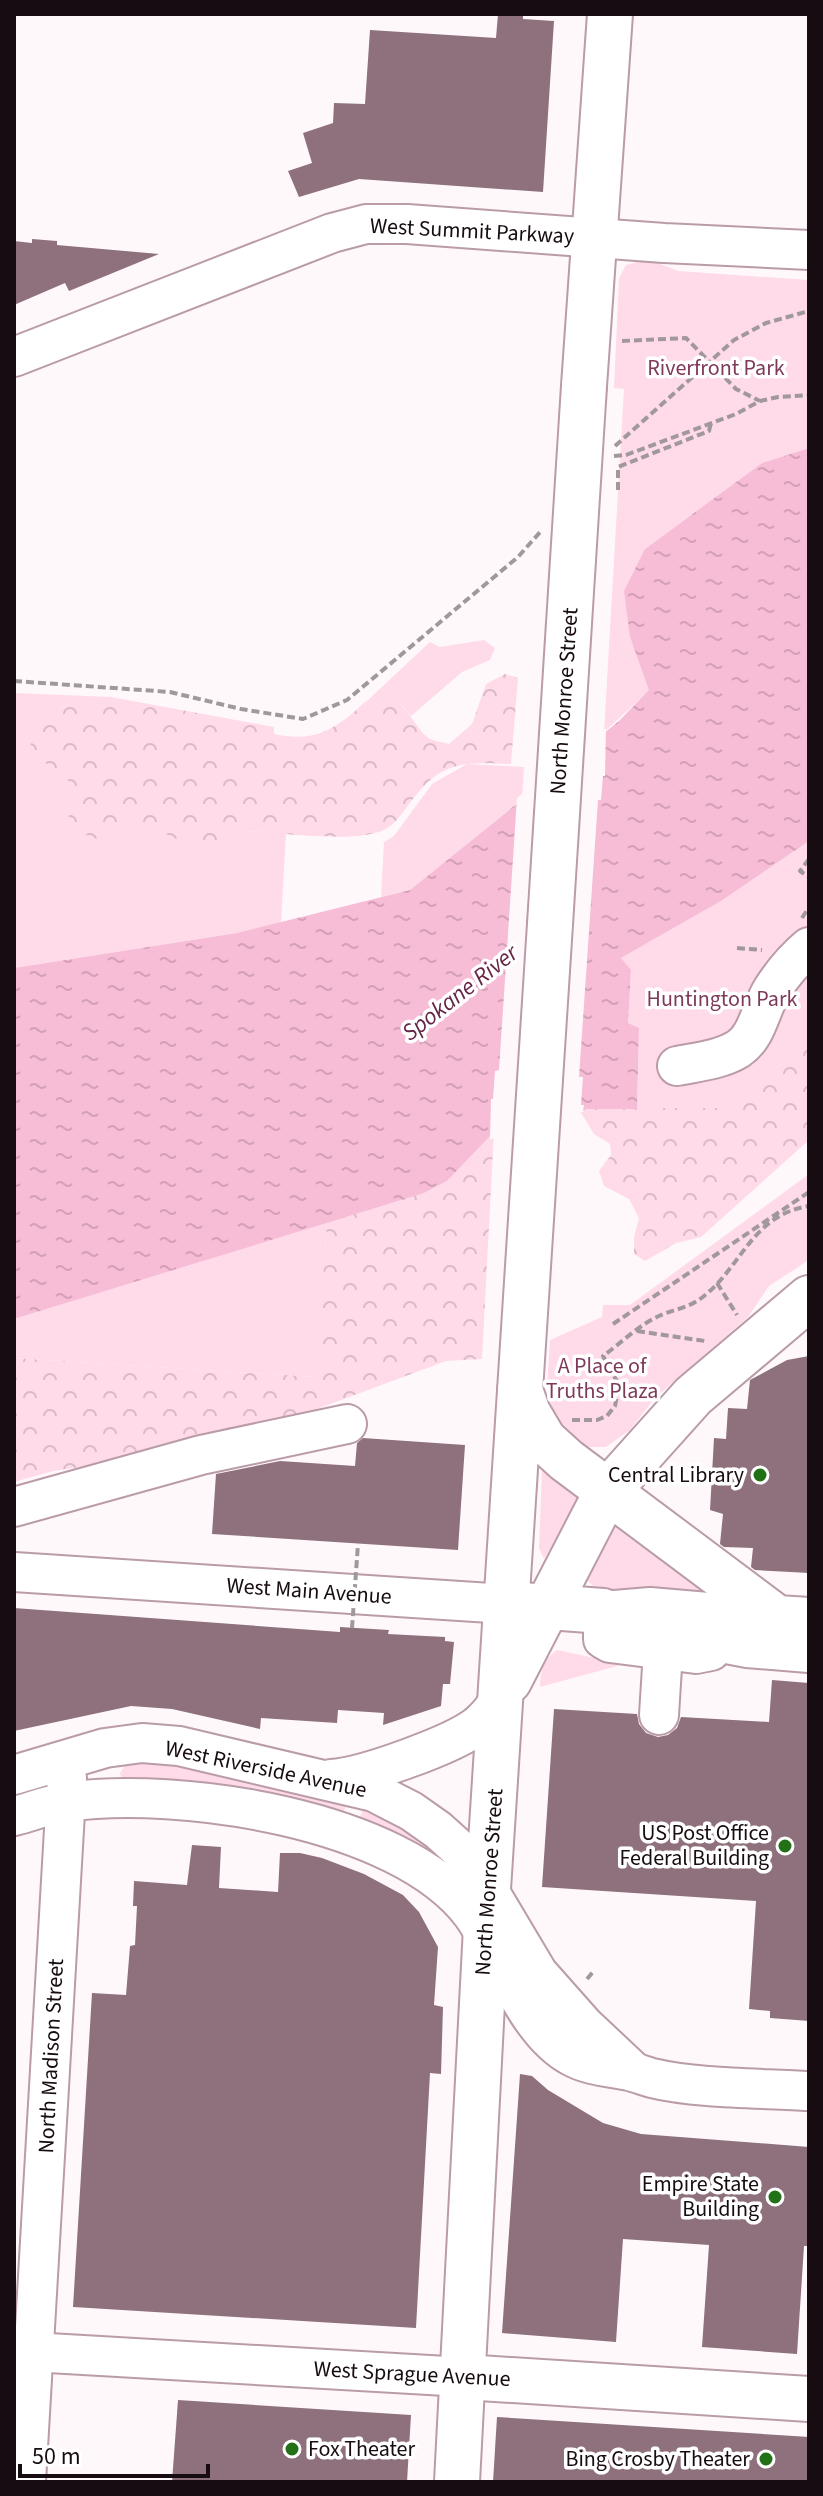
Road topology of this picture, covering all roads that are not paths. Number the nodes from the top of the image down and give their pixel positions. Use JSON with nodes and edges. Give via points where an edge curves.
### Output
{"nodes":[{"id":1,"x":610,"y":14,"type":"edge"},
{"id":2,"x":596,"y":238,"type":"junction"},
{"id":3,"x":809,"y":250,"type":"edge"},
{"id":4,"x":14,"y":357,"type":"edge"},
{"id":5,"x":809,"y":947,"type":"edge"},
{"id":6,"x":677,"y":1066,"type":"dead end"},
{"id":7,"x":809,"y":1298,"type":"edge"},
{"id":8,"x":519,"y":1387,"type":"junction"},
{"id":9,"x":347,"y":1424,"type":"dead end"},
{"id":10,"x":606,"y":1493,"type":"junction"},
{"id":11,"x":14,"y":1507,"type":"edge"},
{"id":12,"x":14,"y":1572,"type":"edge"},
{"id":13,"x":527,"y":1605,"type":"junction"},
{"id":14,"x":603,"y":1611,"type":"junction"},
{"id":15,"x":778,"y":1628,"type":"edge"},
{"id":16,"x":809,"y":1650,"type":"edge"},
{"id":17,"x":663,"y":1651,"type":"junction"},
{"id":18,"x":501,"y":1698,"type":"junction"},
{"id":19,"x":659,"y":1715,"type":"dead end"},
{"id":20,"x":68,"y":1759,"type":"junction"},
{"id":21,"x":14,"y":1775,"type":"edge"},
{"id":22,"x":324,"y":1779,"type":"junction"},
{"id":23,"x":66,"y":1802,"type":"junction"},
{"id":24,"x":14,"y":1816,"type":"edge"},
{"id":25,"x":314,"y":1824,"type":"junction"},
{"id":26,"x":488,"y":1889,"type":"junction"},
{"id":27,"x":485,"y":1937,"type":"junction"},
{"id":28,"x":634,"y":2072,"type":"junction"},
{"id":29,"x":809,"y":2091,"type":"edge"},
{"id":30,"x":23,"y":2352,"type":"edge"},
{"id":31,"x":464,"y":2377,"type":"junction"},
{"id":32,"x":809,"y":2399,"type":"edge"},
{"id":33,"x":26,"y":2482,"type":"edge"},
{"id":34,"x":457,"y":2482,"type":"edge"}],
"edges":[{"from":1,"to":2,"type":"main road","name":"North Monroe Street"},
{"from":2,"to":3,"type":"street","name":"West Summit Parkway"},
{"from":2,"to":4,"type":"street","name":"West Summit Parkway","via":[[391,223],[354,227]]},
{"from":2,"to":8,"type":"main road","name":"North Monroe Street","bridge":true},
{"from":5,"to":6,"type":"street","via":[[771,991],[743,1046]]},
{"from":7,"to":10,"type":"main road","via":[[693,1396]]},
{"from":8,"to":10,"type":"main road","name":"North Monroe Street","via":[[544,1440]]},
{"from":8,"to":13,"type":"main road","name":"North Monroe Street"},
{"from":9,"to":11,"type":"street","via":[[201,1455]]},
{"from":10,"to":13,"type":"main road"},
{"from":10,"to":15,"type":"main road","name":"North Monroe Street"},
{"from":12,"to":13,"type":"street","name":"West Main Avenue"},
{"from":13,"to":14,"type":"main road","name":"West Main Avenue"},
{"from":13,"to":18,"type":"main road","name":"North Monroe Street"},
{"from":14,"to":15,"type":"main road","name":"West Main Avenue","via":[[648,1626]]},
{"from":14,"to":17,"type":"street","via":[[603,1639]]},
{"from":15,"to":16,"type":"main road","name":"West Main Avenue"},
{"from":15,"to":17,"type":"street","via":[[696,1654]]},
{"from":17,"to":19,"type":"street"},
{"from":18,"to":22,"type":"street","via":[[468,1733],[368,1772]]},
{"from":18,"to":26,"type":"main road","name":"North Monroe Street"},
{"from":20,"to":21,"type":"street","name":"West Riverside Avenue"},
{"from":20,"to":22,"type":"street","name":"West Riverside Avenue","via":[[142,1743],[179,1746]]},
{"from":20,"to":23,"type":"street","name":"North Madison Street"},
{"from":22,"to":25,"type":"street","via":[[350,1795],[359,1810],[352,1820]]},
{"from":22,"to":26,"type":"street","name":"West Riverside Avenue","via":[[374,1792],[411,1811],[458,1848]]},
{"from":23,"to":24,"type":"street","name":"West Riverside Avenue"},
{"from":23,"to":25,"type":"street","name":"West Riverside Avenue","via":[[166,1797]]},
{"from":23,"to":30,"type":"street","name":"North Madison Street"},
{"from":25,"to":27,"type":"street","name":"West Riverside Avenue","via":[[421,1869],[460,1901]]},
{"from":26,"to":27,"type":"main road","name":"North Monroe Street"},
{"from":26,"to":28,"type":"street","name":"West Riverside Avenue","via":[[538,1973]]},
{"from":27,"to":28,"type":"street","name":"West Riverside Avenue","via":[[509,1982],[551,2040],[584,2062]]},
{"from":27,"to":31,"type":"main road","name":"North Monroe Street"},
{"from":28,"to":29,"type":"street","name":"West Riverside Avenue","via":[[677,2082]]},
{"from":30,"to":31,"type":"street","name":"West Sprague Avenue"},
{"from":30,"to":33,"type":"street","name":"North Madison Street"},
{"from":31,"to":32,"type":"main road","name":"West Sprague Avenue"},
{"from":31,"to":34,"type":"main road","name":"North Monroe Street"}]}
